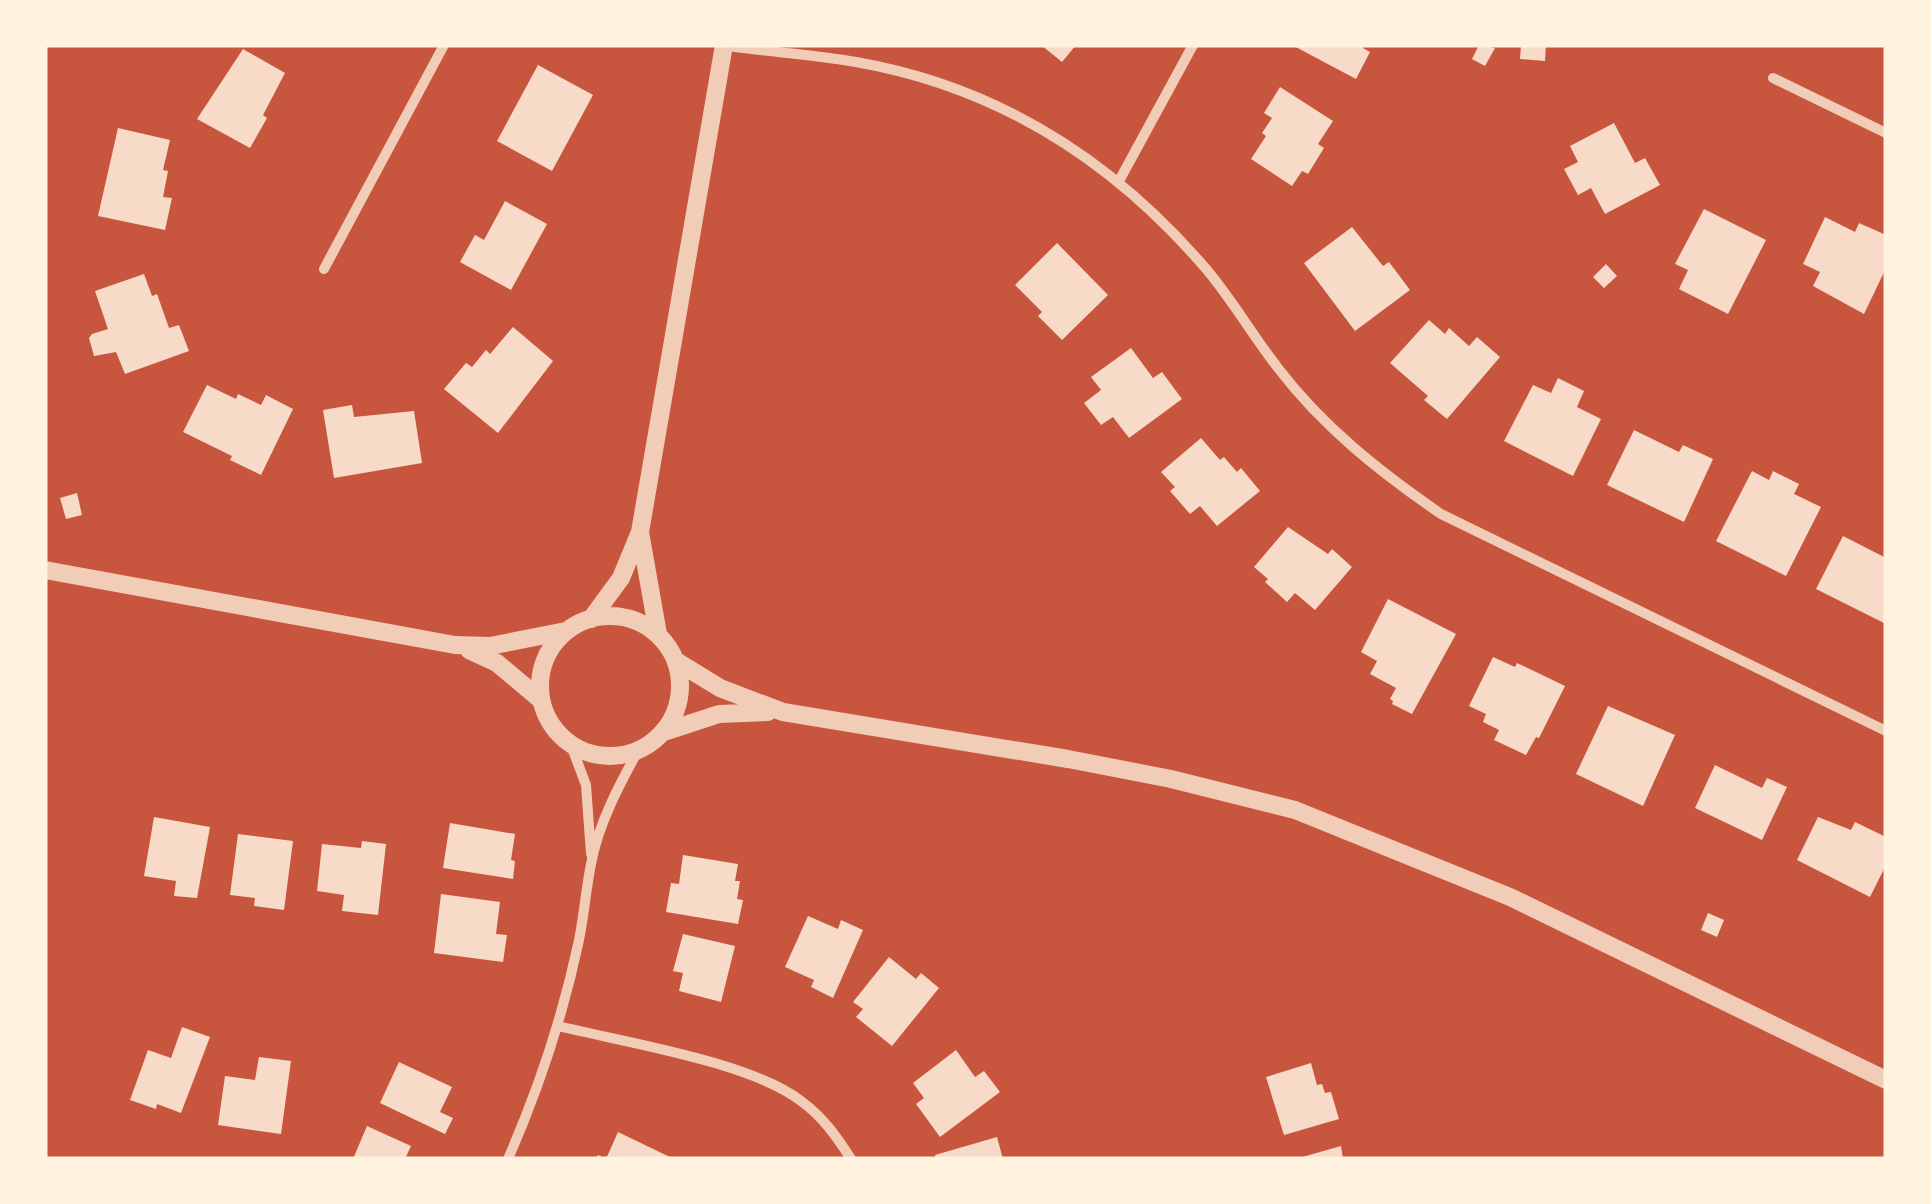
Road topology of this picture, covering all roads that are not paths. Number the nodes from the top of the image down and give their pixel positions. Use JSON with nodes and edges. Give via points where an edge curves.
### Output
{"nodes":[{"id":1,"x":444,"y":45,"type":"edge"},
{"id":2,"x":723,"y":45,"type":"edge"},
{"id":3,"x":1194,"y":45,"type":"edge"},
{"id":4,"x":1773,"y":78,"type":"dead end"},
{"id":5,"x":1886,"y":133,"type":"edge"},
{"id":6,"x":1119,"y":181,"type":"junction"},
{"id":7,"x":324,"y":269,"type":"dead end"},
{"id":8,"x":640,"y":532,"type":"junction"},
{"id":9,"x":45,"y":570,"type":"edge"},
{"id":10,"x":591,"y":618,"type":"junction"},
{"id":11,"x":566,"y":631,"type":"junction"},
{"id":12,"x":658,"y":634,"type":"junction"},
{"id":13,"x":455,"y":644,"type":"junction"},
{"id":14,"x":676,"y":660,"type":"junction"},
{"id":15,"x":541,"y":700,"type":"junction"},
{"id":16,"x":783,"y":712,"type":"junction"},
{"id":17,"x":1886,"y":730,"type":"edge"},
{"id":18,"x":664,"y":732,"type":"junction"},
{"id":19,"x":572,"y":745,"type":"junction"},
{"id":20,"x":638,"y":751,"type":"junction"},
{"id":21,"x":591,"y":860,"type":"junction"},
{"id":22,"x":558,"y":1026,"type":"junction"},
{"id":23,"x":1886,"y":1080,"type":"edge"},
{"id":24,"x":508,"y":1159,"type":"edge"},
{"id":25,"x":852,"y":1159,"type":"edge"}],
"edges":[{"from":1,"to":7,"type":"street"},
{"from":2,"to":6,"type":"street","via":[[858,62],[966,92],[1065,141]]},
{"from":2,"to":8,"type":"street"},
{"from":3,"to":6,"type":"street"},
{"from":4,"to":5,"type":"street"},
{"from":6,"to":17,"type":"street","via":[[1210,273],[1328,424],[1382,473],[1440,514]]},
{"from":8,"to":10,"type":"street","via":[[621,578]]},
{"from":8,"to":12,"type":"street"},
{"from":9,"to":13,"type":"street"},
{"from":10,"to":11,"type":"street"},
{"from":10,"to":12,"type":"street","via":[[629,618]]},
{"from":11,"to":13,"type":"street","via":[[490,646]]},
{"from":11,"to":15,"type":"street","via":[[546,657]]},
{"from":12,"to":14,"type":"street"},
{"from":13,"to":15,"type":"street","via":[[496,663]]},
{"from":14,"to":16,"type":"street","via":[[710,683]]},
{"from":14,"to":18,"type":"street","via":[[679,703]]},
{"from":15,"to":19,"type":"street","via":[[555,730]]},
{"from":16,"to":18,"type":"street","via":[[719,714]]},
{"from":16,"to":23,"type":"street","via":[[1068,759],[1295,810],[1510,897]]},
{"from":18,"to":20,"type":"street"},
{"from":19,"to":20,"type":"street","via":[[604,756]]},
{"from":19,"to":21,"type":"street","via":[[586,785]]},
{"from":20,"to":21,"type":"street"},
{"from":21,"to":22,"type":"street"},
{"from":22,"to":24,"type":"street"},
{"from":22,"to":25,"type":"street","via":[[764,1080],[799,1099]]}]}
